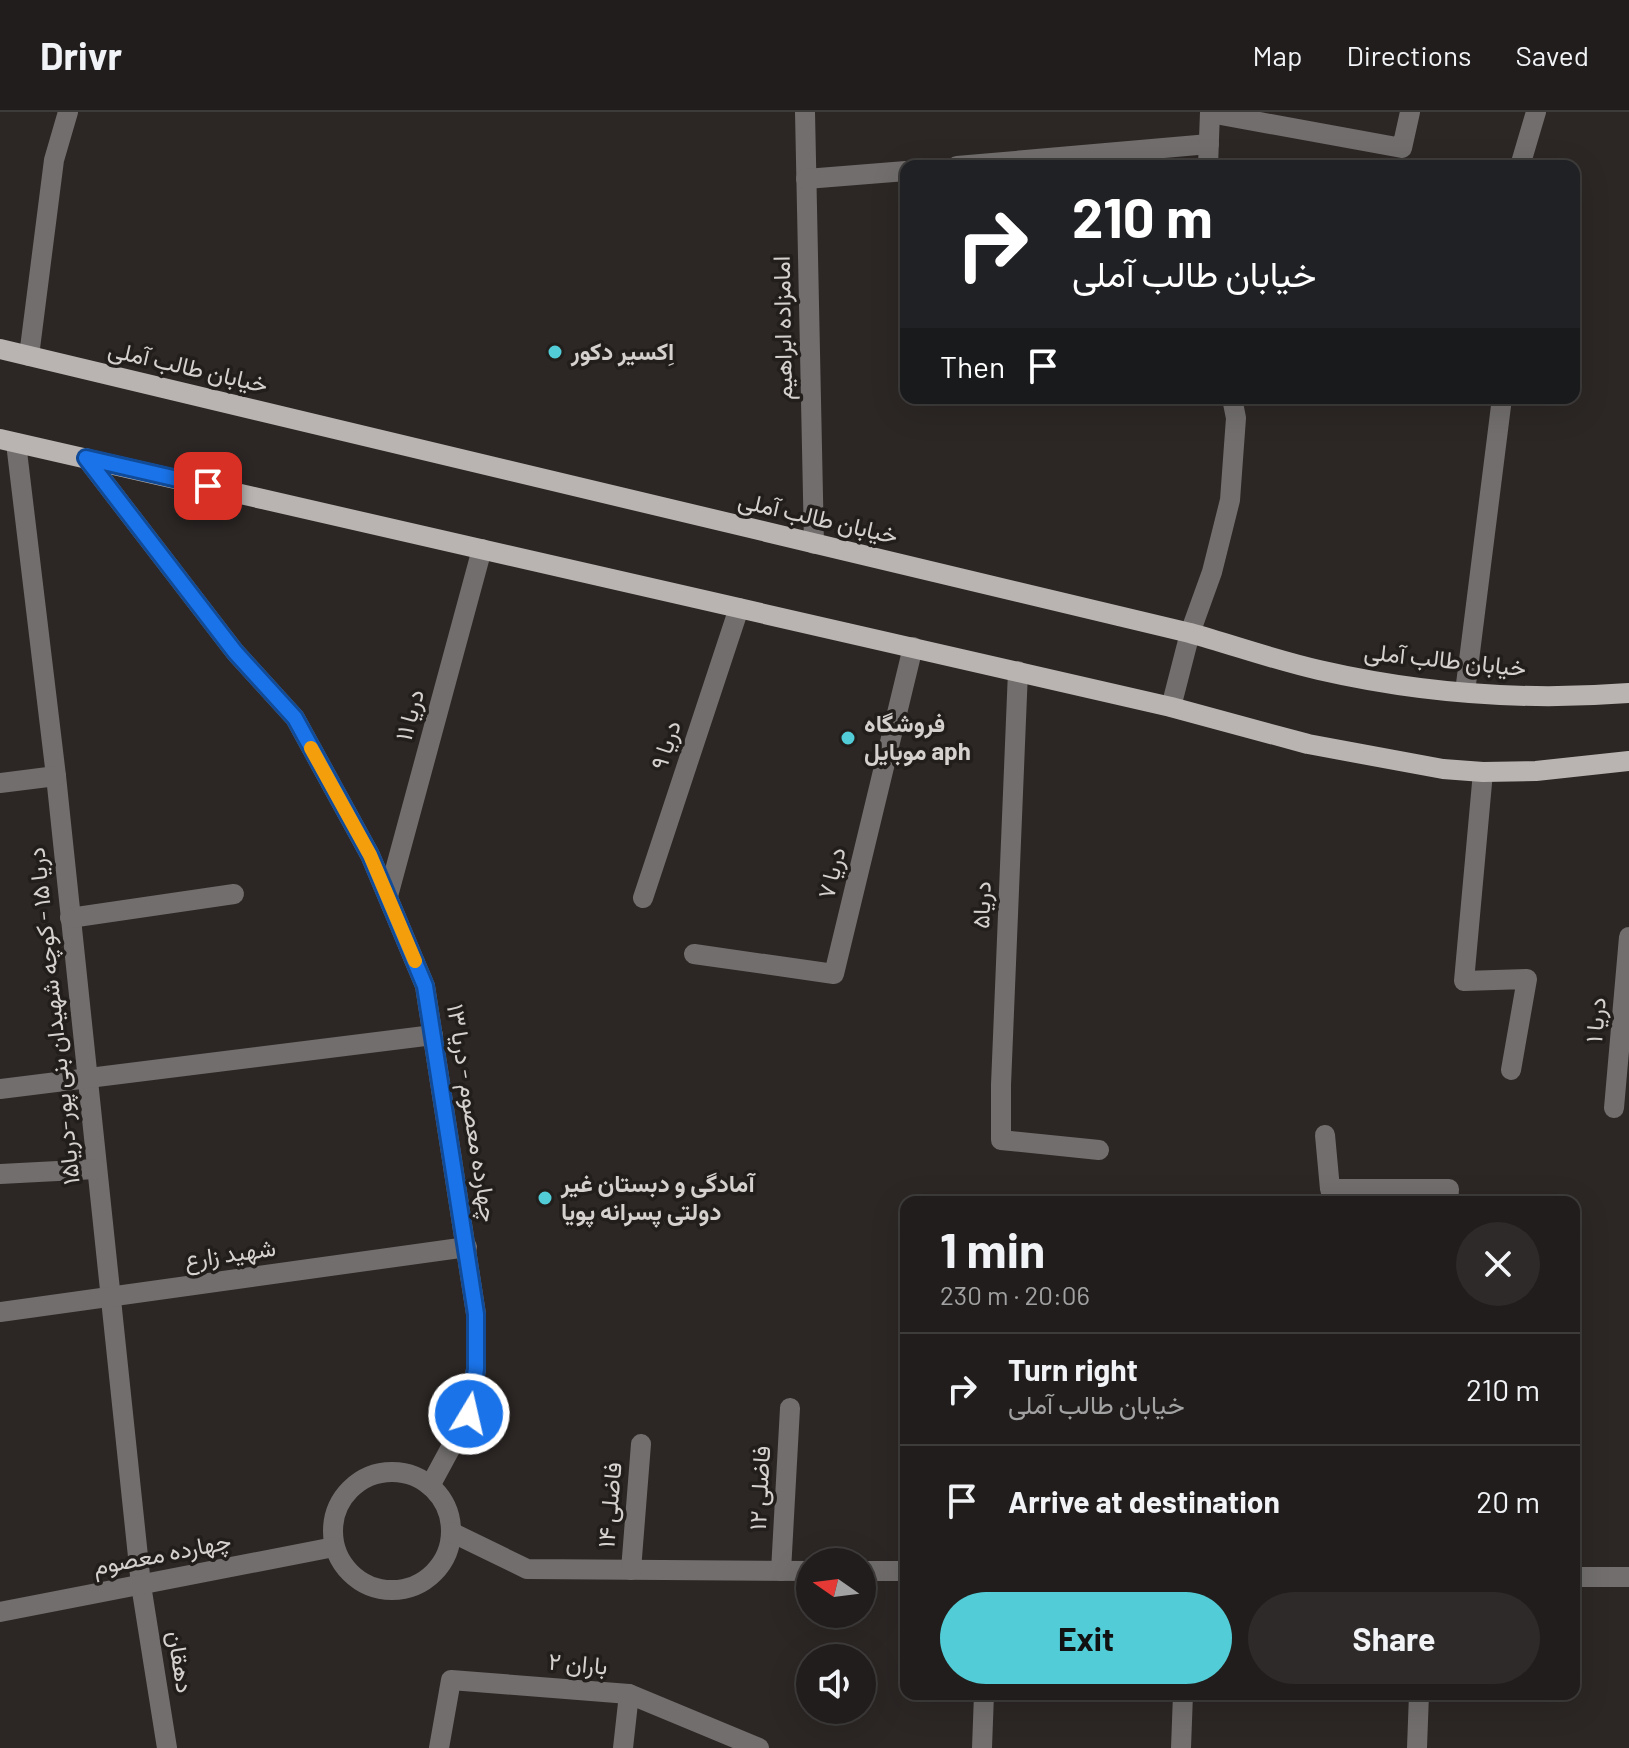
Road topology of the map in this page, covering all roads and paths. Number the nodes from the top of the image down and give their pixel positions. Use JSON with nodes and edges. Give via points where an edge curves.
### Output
{"nodes":[{"id":1,"x":68,"y":112,"type":"edge"},
{"id":2,"x":805,"y":112,"type":"edge"},
{"id":3,"x":1410,"y":112,"type":"edge"},
{"id":4,"x":1536,"y":112,"type":"edge"},
{"id":5,"x":1210,"y":113,"type":"edge"},
{"id":6,"x":1209,"y":144,"type":"junction"},
{"id":7,"x":1035,"y":160,"type":"edge"},
{"id":8,"x":1208,"y":160,"type":"edge"},
{"id":9,"x":1522,"y":160,"type":"edge"},
{"id":10,"x":900,"y":171,"type":"edge"},
{"id":11,"x":806,"y":179,"type":"junction"},
{"id":12,"x":0,"y":349,"type":"edge"},
{"id":13,"x":29,"y":356,"type":"junction"},
{"id":14,"x":1233,"y":404,"type":"edge"},
{"id":15,"x":1501,"y":404,"type":"edge"},
{"id":16,"x":8,"y":441,"type":"edge"},
{"id":17,"x":86,"y":458,"type":"junction"},
{"id":18,"x":814,"y":544,"type":"junction"},
{"id":19,"x":482,"y":549,"type":"junction"},
{"id":20,"x":739,"y":608,"type":"junction"},
{"id":21,"x":1190,"y":633,"type":"junction"},
{"id":22,"x":913,"y":647,"type":"junction"},
{"id":23,"x":1018,"y":671,"type":"junction"},
{"id":24,"x":1465,"y":692,"type":"junction"},
{"id":25,"x":1629,"y":693,"type":"edge"},
{"id":26,"x":1171,"y":707,"type":"junction"},
{"id":27,"x":1629,"y":761,"type":"edge"},
{"id":28,"x":1483,"y":772,"type":"junction"},
{"id":29,"x":56,"y":776,"type":"junction"},
{"id":30,"x":0,"y":783,"type":"edge"},
{"id":31,"x":234,"y":894,"type":"dead end"},
{"id":32,"x":388,"y":896,"type":"junction"},
{"id":33,"x":643,"y":898,"type":"dead end"},
{"id":34,"x":70,"y":918,"type":"junction"},
{"id":35,"x":1629,"y":937,"type":"edge"},
{"id":36,"x":694,"y":954,"type":"dead end"},
{"id":37,"x":433,"y":1035,"type":"junction"},
{"id":38,"x":1511,"y":1070,"type":"dead end"},
{"id":39,"x":87,"y":1077,"type":"junction"},
{"id":40,"x":0,"y":1089,"type":"edge"},
{"id":41,"x":1614,"y":1108,"type":"dead end"},
{"id":42,"x":1325,"y":1135,"type":"dead end"},
{"id":43,"x":1099,"y":1150,"type":"dead end"},
{"id":44,"x":96,"y":1169,"type":"junction"},
{"id":45,"x":0,"y":1174,"type":"edge"},
{"id":46,"x":1448,"y":1196,"type":"edge"},
{"id":47,"x":467,"y":1247,"type":"junction"},
{"id":48,"x":110,"y":1297,"type":"junction"},
{"id":49,"x":0,"y":1312,"type":"edge"},
{"id":50,"x":790,"y":1408,"type":"dead end"},
{"id":51,"x":641,"y":1444,"type":"dead end"},
{"id":52,"x":430,"y":1486,"type":"junction"},
{"id":53,"x":451,"y":1532,"type":"junction"},
{"id":54,"x":334,"y":1547,"type":"junction"},
{"id":55,"x":631,"y":1570,"type":"junction"},
{"id":56,"x":781,"y":1571,"type":"junction"},
{"id":57,"x":796,"y":1571,"type":"edge"},
{"id":58,"x":876,"y":1571,"type":"edge"},
{"id":59,"x":900,"y":1571,"type":"edge"},
{"id":60,"x":1580,"y":1577,"type":"edge"},
{"id":61,"x":1629,"y":1577,"type":"edge"},
{"id":62,"x":141,"y":1585,"type":"junction"},
{"id":63,"x":0,"y":1612,"type":"edge"},
{"id":64,"x":629,"y":1694,"type":"junction"},
{"id":65,"x":984,"y":1700,"type":"edge"},
{"id":66,"x":1183,"y":1700,"type":"edge"},
{"id":67,"x":1419,"y":1700,"type":"edge"},
{"id":68,"x":167,"y":1748,"type":"edge"},
{"id":69,"x":439,"y":1748,"type":"edge"},
{"id":70,"x":623,"y":1748,"type":"edge"},
{"id":71,"x":759,"y":1748,"type":"edge"},
{"id":72,"x":982,"y":1748,"type":"edge"},
{"id":73,"x":1181,"y":1748,"type":"edge"},
{"id":74,"x":1417,"y":1748,"type":"edge"}],
"edges":[{"from":1,"to":13,"type":"street","via":[[54,160]]},
{"from":2,"to":11,"type":"street","name":"امامزاده ابراهیم"},
{"from":3,"to":5,"type":"street","via":[[1402,148]]},
{"from":4,"to":9,"type":"street"},
{"from":5,"to":6,"type":"street"},
{"from":6,"to":7,"type":"street"},
{"from":6,"to":8,"type":"street"},
{"from":10,"to":11,"type":"street"},
{"from":11,"to":18,"type":"street","name":"امامزاده ابراهیم"},
{"from":12,"to":13,"type":"main road","name":"خیابان طالب آملی"},
{"from":13,"to":18,"type":"main road","name":"خیابان طالب آملی"},
{"from":14,"to":21,"type":"street","via":[[1230,500]]},
{"from":15,"to":24,"type":"street"},
{"from":16,"to":17,"type":"main road"},
{"from":16,"to":29,"type":"street","name":"دریا ۱۵ - كوچه شهيدان بنی پور-دريا۱۵"},
{"from":17,"to":19,"type":"main road"},
{"from":17,"to":32,"type":"street","name":"چهارده معصوم - دریا ۱۳","via":[[235,652],[295,718]]},
{"from":18,"to":21,"type":"main road","name":"خیابان طالب آملی"},
{"from":19,"to":20,"type":"main road"},
{"from":19,"to":32,"type":"street","name":"دریا ۱۱"},
{"from":20,"to":22,"type":"main road"},
{"from":20,"to":33,"type":"street","name":"دریا ۹"},
{"from":21,"to":24,"type":"main road","name":"خیابان طالب آملی","via":[[1317,670]]},
{"from":21,"to":26,"type":"street"},
{"from":22,"to":23,"type":"main road"},
{"from":22,"to":36,"type":"street","name":"دریا ۷","via":[[834,974]]},
{"from":23,"to":26,"type":"main road"},
{"from":23,"to":43,"type":"street","name":"دریا۵","via":[[1001,1140]]},
{"from":24,"to":25,"type":"main road","name":"خیابان طالب آملی"},
{"from":26,"to":28,"type":"main road","via":[[1308,744]]},
{"from":27,"to":28,"type":"main road"},
{"from":28,"to":38,"type":"street","via":[[1464,981],[1527,979]]},
{"from":29,"to":30,"type":"street"},
{"from":29,"to":34,"type":"street","name":"دریا ۱۵ - كوچه شهيدان بنی پور-دريا۱۵"},
{"from":31,"to":34,"type":"street"},
{"from":32,"to":37,"type":"street","name":"چهارده معصوم - دریا ۱۳","via":[[425,986]]},
{"from":34,"to":39,"type":"street","name":"دریا ۱۵ - كوچه شهيدان بنی پور-دريا۱۵"},
{"from":35,"to":41,"type":"street","name":"دریا ۱"},
{"from":37,"to":39,"type":"street"},
{"from":37,"to":47,"type":"street","name":"چهارده معصوم - دریا ۱۳"},
{"from":39,"to":40,"type":"street"},
{"from":39,"to":44,"type":"street","name":"دریا ۱۵ - كوچه شهيدان بنی پور-دريا۱۵"},
{"from":42,"to":46,"type":"street","via":[[1330,1189],[1449,1189]]},
{"from":44,"to":45,"type":"street"},
{"from":44,"to":48,"type":"street","name":"دریا ۱۵ - كوچه شهيدان بنی پور-دريا۱۵"},
{"from":47,"to":48,"type":"street","name":"شهید زارع"},
{"from":47,"to":52,"type":"street","name":"چهارده معصوم - دریا ۱۳","via":[[476,1314],[476,1369],[469,1414]]},
{"from":48,"to":49,"type":"street","name":"شهید زارع"},
{"from":48,"to":62,"type":"street","name":"دریا ۱۵ - كوچه شهيدان بنی پور-دريا۱۵"},
{"from":50,"to":56,"type":"street","name":"فاضلی ۱۲"},
{"from":51,"to":55,"type":"street","name":"فاضلی ۱۴"},
{"from":52,"to":53,"type":"street","via":[[444,1502]]},
{"from":52,"to":54,"type":"street","via":[[396,1471],[359,1481],[336,1510]]},
{"from":53,"to":54,"type":"street","via":[[448,1551],[426,1580],[390,1591],[355,1578]]},
{"from":53,"to":55,"type":"street","via":[[527,1569]]},
{"from":54,"to":62,"type":"street","name":"چهارده معصوم"},
{"from":55,"to":56,"type":"street"},
{"from":56,"to":57,"type":"street"},
{"from":58,"to":59,"type":"street"},
{"from":60,"to":61,"type":"street"},
{"from":62,"to":63,"type":"street","name":"چهارده معصوم"},
{"from":62,"to":68,"type":"street","name":"دهقان"},
{"from":64,"to":69,"type":"street","name":"باران ۲","via":[[451,1680]]},
{"from":64,"to":70,"type":"street"},
{"from":64,"to":71,"type":"street","name":"باران ۲"},
{"from":65,"to":72,"type":"street"},
{"from":66,"to":73,"type":"street"},
{"from":67,"to":74,"type":"street"}]}
